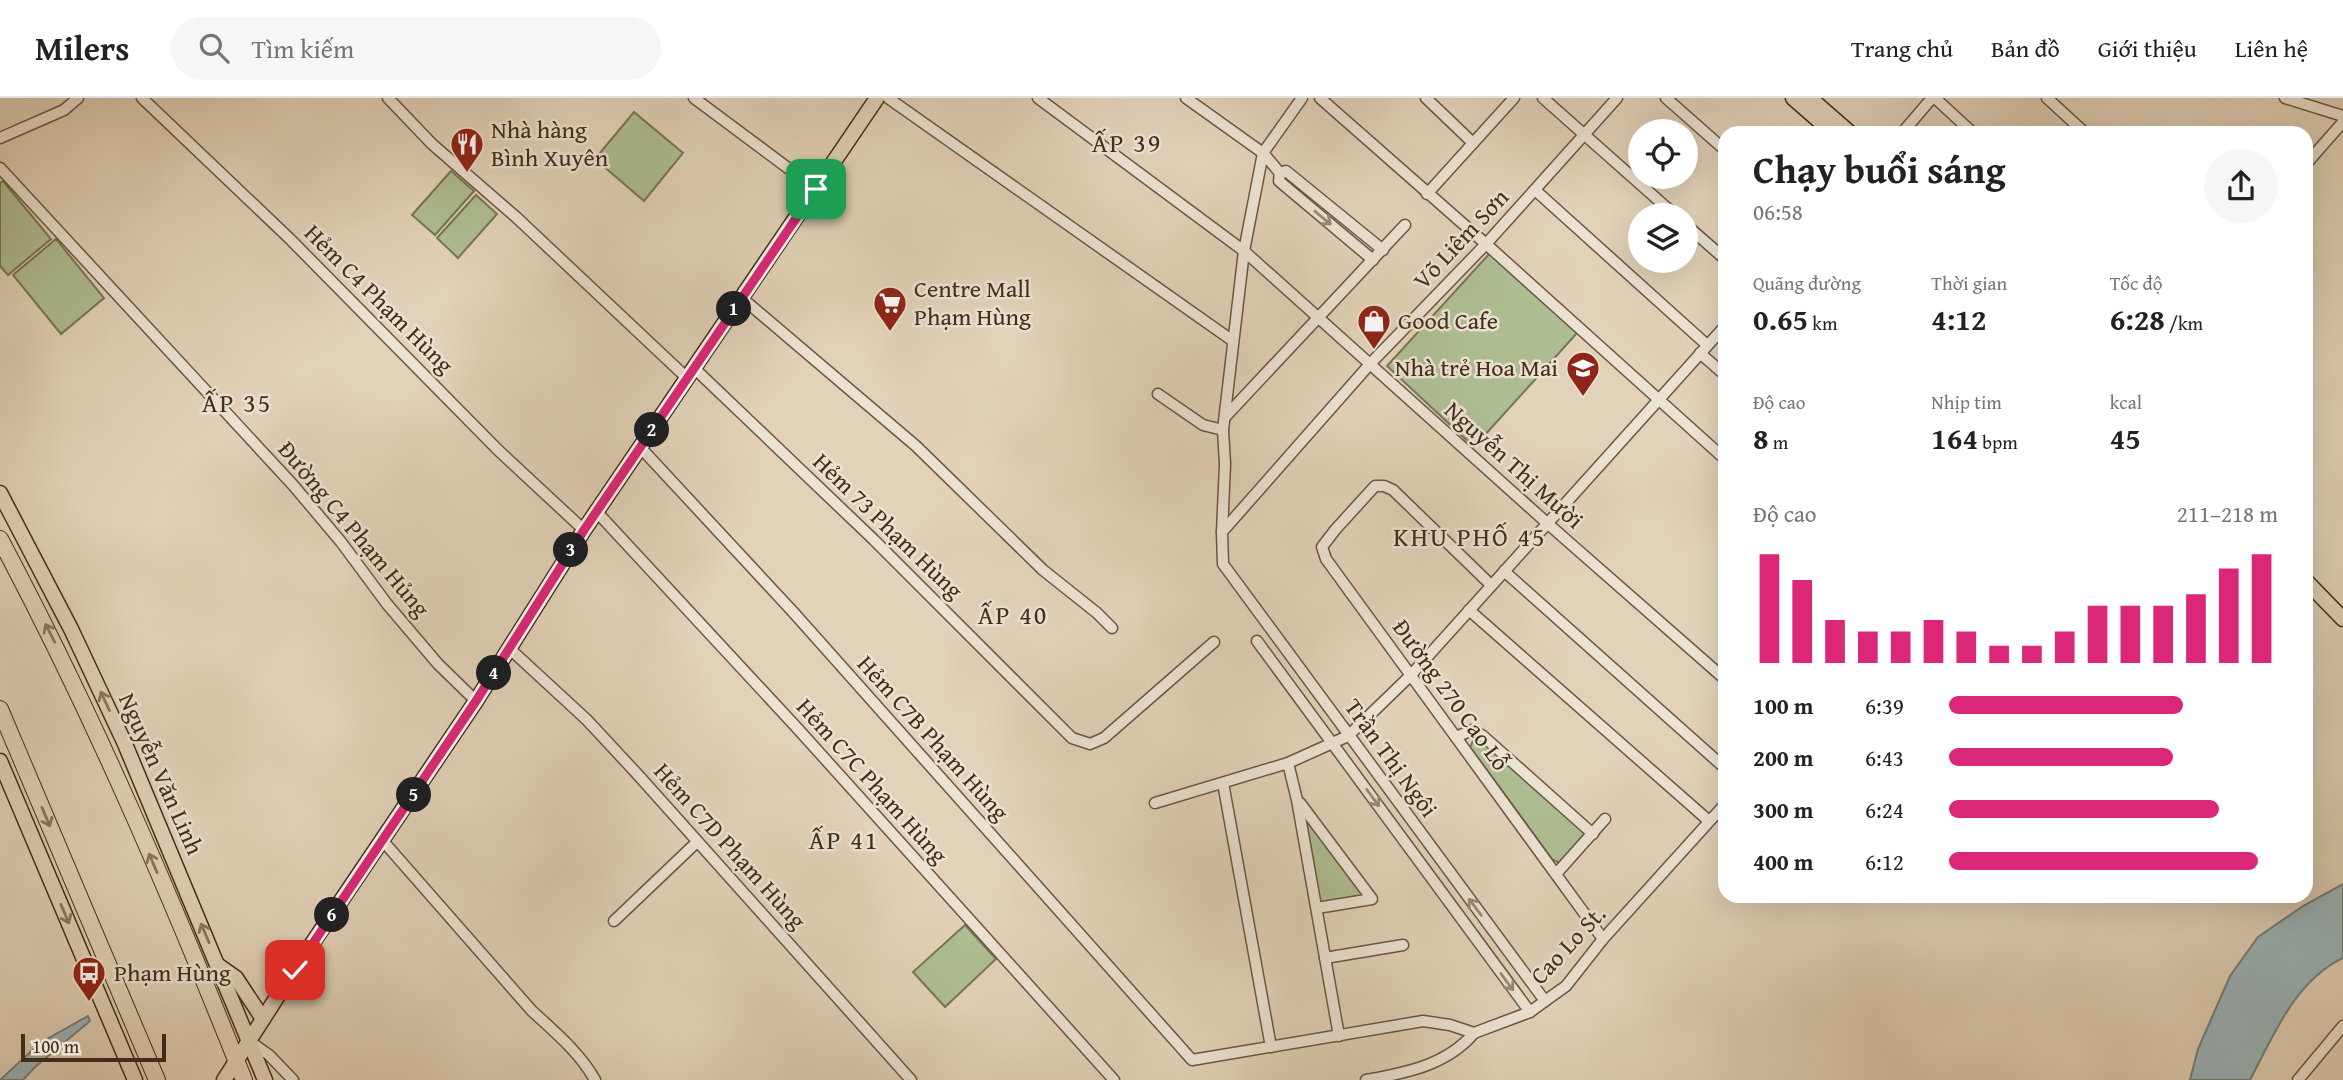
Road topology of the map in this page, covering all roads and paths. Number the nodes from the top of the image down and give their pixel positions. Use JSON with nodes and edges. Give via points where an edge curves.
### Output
{"nodes":[{"id":1,"x":78,"y":98,"type":"edge"},
{"id":2,"x":142,"y":98,"type":"edge"},
{"id":3,"x":388,"y":98,"type":"edge"},
{"id":4,"x":694,"y":98,"type":"edge"},
{"id":5,"x":877,"y":98,"type":"edge"},
{"id":6,"x":888,"y":98,"type":"edge"},
{"id":7,"x":1038,"y":98,"type":"edge"},
{"id":8,"x":1186,"y":98,"type":"edge"},
{"id":9,"x":1301,"y":98,"type":"edge"},
{"id":10,"x":1320,"y":98,"type":"edge"},
{"id":11,"x":1426,"y":98,"type":"edge"},
{"id":12,"x":1514,"y":98,"type":"edge"},
{"id":13,"x":1543,"y":98,"type":"edge"},
{"id":14,"x":1617,"y":98,"type":"edge"},
{"id":15,"x":1667,"y":98,"type":"edge"},
{"id":16,"x":1793,"y":98,"type":"edge"},
{"id":17,"x":1810,"y":98,"type":"edge"},
{"id":18,"x":1934,"y":98,"type":"edge"},
{"id":19,"x":2047,"y":98,"type":"edge"},
{"id":20,"x":2284,"y":98,"type":"edge"},
{"id":21,"x":2343,"y":116,"type":"edge"},
{"id":22,"x":2343,"y":122,"type":"edge"},
{"id":23,"x":1825,"y":126,"type":"edge"},
{"id":24,"x":1842,"y":126,"type":"edge"},
{"id":25,"x":1908,"y":126,"type":"edge"},
{"id":26,"x":1965,"y":126,"type":"edge"},
{"id":27,"x":2077,"y":126,"type":"edge"},
{"id":28,"x":1584,"y":135,"type":"junction"},
{"id":29,"x":0,"y":138,"type":"edge"},
{"id":30,"x":1474,"y":143,"type":"junction"},
{"id":31,"x":1718,"y":144,"type":"edge"},
{"id":32,"x":1263,"y":153,"type":"junction"},
{"id":33,"x":2313,"y":156,"type":"edge"},
{"id":34,"x":0,"y":168,"type":"edge"},
{"id":35,"x":1280,"y":173,"type":"junction"},
{"id":36,"x":816,"y":189,"type":"junction"},
{"id":37,"x":1535,"y":190,"type":"junction"},
{"id":38,"x":1427,"y":194,"type":"junction"},
{"id":39,"x":1661,"y":203,"type":"edge"},
{"id":40,"x":1405,"y":225,"type":"dead end"},
{"id":41,"x":1698,"y":235,"type":"edge"},
{"id":42,"x":1486,"y":244,"type":"junction"},
{"id":43,"x":1383,"y":250,"type":"junction"},
{"id":44,"x":1244,"y":251,"type":"junction"},
{"id":45,"x":1718,"y":253,"type":"edge"},
{"id":46,"x":1373,"y":260,"type":"junction"},
{"id":47,"x":742,"y":298,"type":"junction"},
{"id":48,"x":1319,"y":319,"type":"junction"},
{"id":49,"x":1716,"y":335,"type":"edge"},
{"id":50,"x":1233,"y":341,"type":"junction"},
{"id":51,"x":1703,"y":349,"type":"junction"},
{"id":52,"x":1370,"y":364,"type":"junction"},
{"id":53,"x":1718,"y":367,"type":"edge"},
{"id":54,"x":691,"y":373,"type":"junction"},
{"id":55,"x":1158,"y":394,"type":"dead end"},
{"id":56,"x":1657,"y":400,"type":"junction"},
{"id":57,"x":1225,"y":418,"type":"junction"},
{"id":58,"x":1223,"y":430,"type":"junction"},
{"id":59,"x":640,"y":447,"type":"junction"},
{"id":60,"x":1718,"y":453,"type":"edge"},
{"id":61,"x":0,"y":493,"type":"edge"},
{"id":62,"x":596,"y":511,"type":"junction"},
{"id":63,"x":1547,"y":523,"type":"junction"},
{"id":64,"x":584,"y":530,"type":"junction"},
{"id":65,"x":1222,"y":532,"type":"junction"},
{"id":66,"x":0,"y":539,"type":"edge"},
{"id":67,"x":1504,"y":571,"type":"junction"},
{"id":68,"x":1491,"y":585,"type":"junction"},
{"id":69,"x":2313,"y":588,"type":"edge"},
{"id":70,"x":1469,"y":610,"type":"junction"},
{"id":71,"x":2343,"y":619,"type":"edge"},
{"id":72,"x":1112,"y":628,"type":"dead end"},
{"id":73,"x":1257,"y":641,"type":"dead end"},
{"id":74,"x":1214,"y":642,"type":"dead end"},
{"id":75,"x":510,"y":649,"type":"junction"},
{"id":76,"x":1718,"y":673,"type":"edge"},
{"id":77,"x":1411,"y":675,"type":"junction"},
{"id":78,"x":476,"y":701,"type":"junction"},
{"id":79,"x":0,"y":709,"type":"edge"},
{"id":80,"x":1348,"y":736,"type":"junction"},
{"id":81,"x":1456,"y":737,"type":"junction"},
{"id":82,"x":1332,"y":743,"type":"junction"},
{"id":83,"x":0,"y":761,"type":"edge"},
{"id":84,"x":1718,"y":762,"type":"edge"},
{"id":85,"x":1288,"y":763,"type":"junction"},
{"id":86,"x":29,"y":777,"type":"junction"},
{"id":87,"x":1223,"y":783,"type":"junction"},
{"id":88,"x":10,"y":785,"type":"junction"},
{"id":89,"x":1297,"y":800,"type":"junction"},
{"id":90,"x":1155,"y":803,"type":"dead end"},
{"id":91,"x":1718,"y":811,"type":"edge"},
{"id":92,"x":1605,"y":819,"type":"dead end"},
{"id":93,"x":1709,"y":821,"type":"junction"},
{"id":94,"x":1593,"y":834,"type":"junction"},
{"id":95,"x":383,"y":841,"type":"junction"},
{"id":96,"x":697,"y":842,"type":"junction"},
{"id":97,"x":1556,"y":874,"type":"junction"},
{"id":98,"x":1317,"y":908,"type":"junction"},
{"id":99,"x":614,"y":921,"type":"dead end"},
{"id":100,"x":1602,"y":939,"type":"junction"},
{"id":101,"x":1403,"y":945,"type":"dead end"},
{"id":102,"x":1325,"y":958,"type":"junction"},
{"id":103,"x":219,"y":965,"type":"junction"},
{"id":104,"x":1545,"y":1001,"type":"junction"},
{"id":105,"x":1530,"y":1012,"type":"junction"},
{"id":106,"x":263,"y":1018,"type":"junction"},
{"id":107,"x":2343,"y":1026,"type":"edge"},
{"id":108,"x":1474,"y":1033,"type":"junction"},
{"id":109,"x":1339,"y":1036,"type":"junction"},
{"id":110,"x":249,"y":1041,"type":"junction"},
{"id":111,"x":1270,"y":1046,"type":"junction"},
{"id":112,"x":236,"y":1061,"type":"junction"},
{"id":113,"x":135,"y":1080,"type":"edge"},
{"id":114,"x":157,"y":1080,"type":"edge"},
{"id":115,"x":224,"y":1080,"type":"edge"},
{"id":116,"x":244,"y":1080,"type":"edge"},
{"id":117,"x":265,"y":1080,"type":"edge"},
{"id":118,"x":293,"y":1080,"type":"edge"},
{"id":119,"x":595,"y":1080,"type":"edge"},
{"id":120,"x":911,"y":1080,"type":"edge"},
{"id":121,"x":1114,"y":1080,"type":"edge"},
{"id":122,"x":1366,"y":1080,"type":"edge"},
{"id":123,"x":2298,"y":1080,"type":"edge"}],
"edges":[{"from":1,"to":29,"type":"street","via":[[64,110]]},
{"from":2,"to":64,"type":"street","name":"Hẻm C4 Phạm Hùng"},
{"from":3,"to":54,"type":"street","name":"Hẻm 73 Phạm Hùng","via":[[432,144]]},
{"from":4,"to":36,"type":"street"},
{"from":5,"to":36,"type":"main road"},
{"from":6,"to":50,"type":"street"},
{"from":7,"to":44,"type":"street","name":"Nguyễn Thị Mười"},
{"from":8,"to":32,"type":"street"},
{"from":9,"to":32,"type":"street"},
{"from":10,"to":38,"type":"street"},
{"from":11,"to":30,"type":"street"},
{"from":12,"to":30,"type":"street"},
{"from":13,"to":28,"type":"street"},
{"from":14,"to":28,"type":"street","name":"Võ Liêm Sơn"},
{"from":15,"to":31,"type":"street"},
{"from":16,"to":23,"type":"main road"},
{"from":17,"to":24,"type":"main road"},
{"from":18,"to":25,"type":"street"},
{"from":18,"to":26,"type":"street"},
{"from":19,"to":27,"type":"street"},
{"from":20,"to":21,"type":"street"},
{"from":22,"to":33,"type":"street"},
{"from":28,"to":37,"type":"street","name":"Võ Liêm Sơn"},
{"from":28,"to":39,"type":"street"},
{"from":30,"to":38,"type":"street"},
{"from":32,"to":35,"type":"street"},
{"from":32,"to":44,"type":"street","name":"Trần Thị Ngôi"},
{"from":34,"to":78,"type":"street","name":"Đường C4 Phạm Hủng","via":[[293,485],[387,604]]},
{"from":35,"to":43,"type":"street","via":[[1286,171]]},
{"from":35,"to":46,"type":"street","one_way":true,"via":[[1279,181]]},
{"from":36,"to":47,"type":"main road"},
{"from":37,"to":42,"type":"street","name":"Võ Liêm Sơn"},
{"from":37,"to":51,"type":"street"},
{"from":38,"to":42,"type":"street"},
{"from":40,"to":43,"type":"street"},
{"from":41,"to":45,"type":"street"},
{"from":42,"to":52,"type":"street","name":"Võ Liêm Sơn"},
{"from":42,"to":56,"type":"street"},
{"from":43,"to":46,"type":"street"},
{"from":44,"to":48,"type":"street","name":"Nguyễn Thị Mười"},
{"from":44,"to":50,"type":"street","name":"Trần Thị Ngôi"},
{"from":46,"to":48,"type":"street"},
{"from":47,"to":54,"type":"main road"},
{"from":47,"to":72,"type":"street","via":[[916,446],[1043,569]]},
{"from":48,"to":52,"type":"street","name":"Nguyễn Thị Mười"},
{"from":48,"to":57,"type":"street"},
{"from":49,"to":51,"type":"street"},
{"from":50,"to":57,"type":"street","name":"Trần Thị Ngôi"},
{"from":51,"to":53,"type":"street"},
{"from":51,"to":56,"type":"street"},
{"from":52,"to":63,"type":"street","name":"Nguyễn Thị Mười"},
{"from":52,"to":65,"type":"street","name":"Võ Liêm Sơn"},
{"from":54,"to":59,"type":"main road"},
{"from":54,"to":74,"type":"street","name":"Hẻm 73 Phạm Hùng","via":[[873,539],[1072,738],[1090,744],[1104,738]]},
{"from":55,"to":58,"type":"street","via":[[1203,425]]},
{"from":56,"to":60,"type":"street"},
{"from":56,"to":63,"type":"street"},
{"from":57,"to":58,"type":"street","name":"Trần Thị Ngôi"},
{"from":58,"to":65,"type":"street","name":"Trần Thị Ngôi"},
{"from":59,"to":62,"type":"main road"},
{"from":59,"to":111,"type":"street","name":"Hẻm C7B Phạm Hùng","via":[[1192,1060]]},
{"from":103,"to":61,"type":"main road","name":"Nguyễn Văn Linh","one_way":true,"via":[[125,744]]},
{"from":62,"to":64,"type":"main road"},
{"from":62,"to":121,"type":"street","name":"Hẻm C7C Phạm Hùng"},
{"from":63,"to":67,"type":"street"},
{"from":63,"to":76,"type":"street","name":"Nguyễn Thị Mười"},
{"from":64,"to":75,"type":"main road"},
{"from":65,"to":80,"type":"street","name":"Trần Thị Ngôi","via":[[1223,564]]},
{"from":112,"to":66,"type":"highway","name":"Nguyễn Văn Linh","one_way":true,"via":[[107,755],[52,636]]},
{"from":67,"to":68,"type":"street"},
{"from":67,"to":84,"type":"street"},
{"from":68,"to":70,"type":"street"},
{"from":68,"to":77,"type":"street","name":"Đường 270 Cao Lỗ","via":[[1384,486],[1376,486],[1335,530],[1322,547],[1323,553]]},
{"from":69,"to":71,"type":"main road"},
{"from":70,"to":77,"type":"street"},
{"from":70,"to":93,"type":"street"},
{"from":73,"to":82,"type":"street","name":"Trần Thị Ngôi"},
{"from":75,"to":78,"type":"main road"},
{"from":75,"to":96,"type":"street","name":"Hẻm C7D Phạm Hùng","via":[[587,720]]},
{"from":77,"to":80,"type":"street"},
{"from":77,"to":81,"type":"street","name":"Đường 270 Cao Lỗ"},
{"from":78,"to":95,"type":"main road"},
{"from":79,"to":86,"type":"highway"},
{"from":80,"to":82,"type":"street"},
{"from":104,"to":80,"type":"street","name":"Trần Thị Ngôi","one_way":true},
{"from":81,"to":94,"type":"street","via":[[1472,730],[1483,736]]},
{"from":81,"to":97,"type":"street","name":"Đường 270 Cao Lỗ"},
{"from":82,"to":85,"type":"street"},
{"from":82,"to":105,"type":"street","name":"Trần Thị Ngôi","one_way":true},
{"from":83,"to":88,"type":"main road"},
{"from":85,"to":87,"type":"street"},
{"from":85,"to":89,"type":"street"},
{"from":86,"to":88,"type":"main road"},
{"from":86,"to":114,"type":"highway","one_way":true},
{"from":87,"to":90,"type":"street"},
{"from":87,"to":111,"type":"street"},
{"from":88,"to":113,"type":"main road","one_way":true},
{"from":89,"to":98,"type":"street"},
{"from":89,"to":98,"type":"street","via":[[1372,899]]},
{"from":91,"to":93,"type":"street","name":"Cao Lo St."},
{"from":92,"to":94,"type":"street"},
{"from":93,"to":100,"type":"street","name":"Cao Lo St."},
{"from":94,"to":97,"type":"street"},
{"from":95,"to":106,"type":"main road"},
{"from":95,"to":119,"type":"street"},
{"from":96,"to":99,"type":"street"},
{"from":96,"to":120,"type":"street","name":"Hẻm C7D Phạm Hùng"},
{"from":97,"to":100,"type":"street","name":"Đường 270 Cao Lỗ"},
{"from":98,"to":102,"type":"street"},
{"from":100,"to":104,"type":"street","name":"Cao Lo St.","via":[[1566,986]]},
{"from":101,"to":102,"type":"street"},
{"from":102,"to":109,"type":"street"},
{"from":103,"to":106,"type":"main road","via":[[236,978]]},
{"from":103,"to":110,"type":"main road","name":"Nguyễn Văn Linh"},
{"from":104,"to":105,"type":"street","name":"Cao Lo St."},
{"from":105,"to":108,"type":"street","name":"Cao Lo St."},
{"from":106,"to":110,"type":"main road"},
{"from":107,"to":123,"type":"street"},
{"from":108,"to":109,"type":"street","via":[[1423,1021]]},
{"from":108,"to":122,"type":"street","via":[[1452,1054],[1429,1065]]},
{"from":109,"to":111,"type":"street"},
{"from":110,"to":112,"type":"main road"},
{"from":110,"to":117,"type":"main road","name":"Nguyễn Văn Linh"},
{"from":110,"to":118,"type":"street"},
{"from":112,"to":115,"type":"main road"},
{"from":112,"to":116,"type":"highway","name":"Nguyễn Văn Linh"}]}
